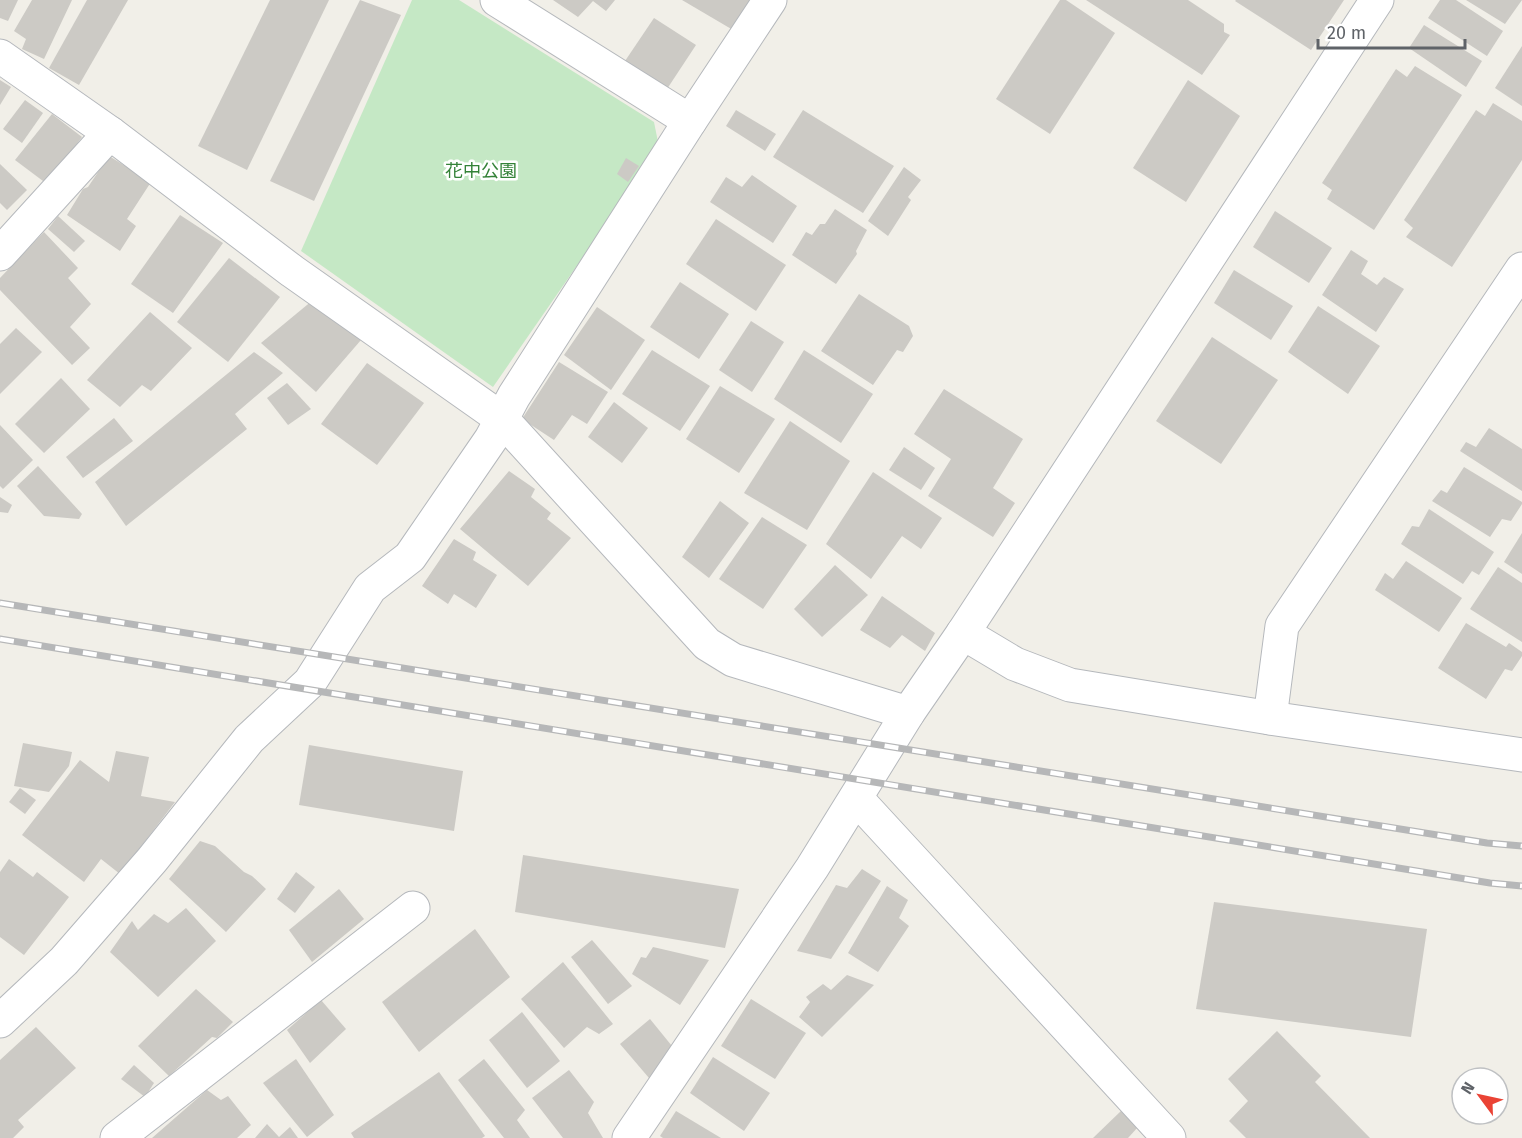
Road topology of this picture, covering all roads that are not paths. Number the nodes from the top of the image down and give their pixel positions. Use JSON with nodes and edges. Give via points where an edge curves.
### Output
{"nodes":[{"id":1,"x":770,"y":0,"type":"edge"},
{"id":2,"x":1377,"y":0,"type":"edge"},
{"id":3,"x":504,"y":2,"type":"edge"},
{"id":4,"x":0,"y":56,"type":"edge"},
{"id":5,"x":690,"y":121,"type":"junction"},
{"id":6,"x":110,"y":133,"type":"junction"},
{"id":7,"x":0,"y":254,"type":"edge"},
{"id":8,"x":1522,"y":269,"type":"edge"},
{"id":9,"x":502,"y":419,"type":"junction"},
{"id":10,"x":963,"y":633,"type":"junction"},
{"id":11,"x":908,"y":713,"type":"junction"},
{"id":12,"x":1270,"y":718,"type":"junction"},
{"id":13,"x":1522,"y":755,"type":"edge"},
{"id":14,"x":856,"y":798,"type":"junction"},
{"id":15,"x":413,"y":908,"type":"dead end"},
{"id":16,"x":0,"y":1021,"type":"edge"},
{"id":17,"x":117,"y":1138,"type":"edge"},
{"id":18,"x":628,"y":1138,"type":"edge"},
{"id":19,"x":1169,"y":1138,"type":"edge"}],
"edges":[{"from":1,"to":5,"type":"street"},
{"from":2,"to":10,"type":"street"},
{"from":3,"to":5,"type":"street"},
{"from":4,"to":6,"type":"street"},
{"from":5,"to":9,"type":"street"},
{"from":6,"to":7,"type":"street"},
{"from":6,"to":9,"type":"street","via":[[292,272]]},
{"from":8,"to":12,"type":"street","via":[[1282,626]]},
{"from":9,"to":11,"type":"street","via":[[707,644],[733,660]]},
{"from":9,"to":16,"type":"street","via":[[410,557],[370,588],[310,682],[249,739],[64,961]]},
{"from":10,"to":11,"type":"street"},
{"from":10,"to":12,"type":"street","via":[[1015,664],[1070,685]]},
{"from":11,"to":14,"type":"street"},
{"from":12,"to":13,"type":"street"},
{"from":14,"to":18,"type":"street"},
{"from":14,"to":19,"type":"street"},
{"from":15,"to":17,"type":"street"}]}
